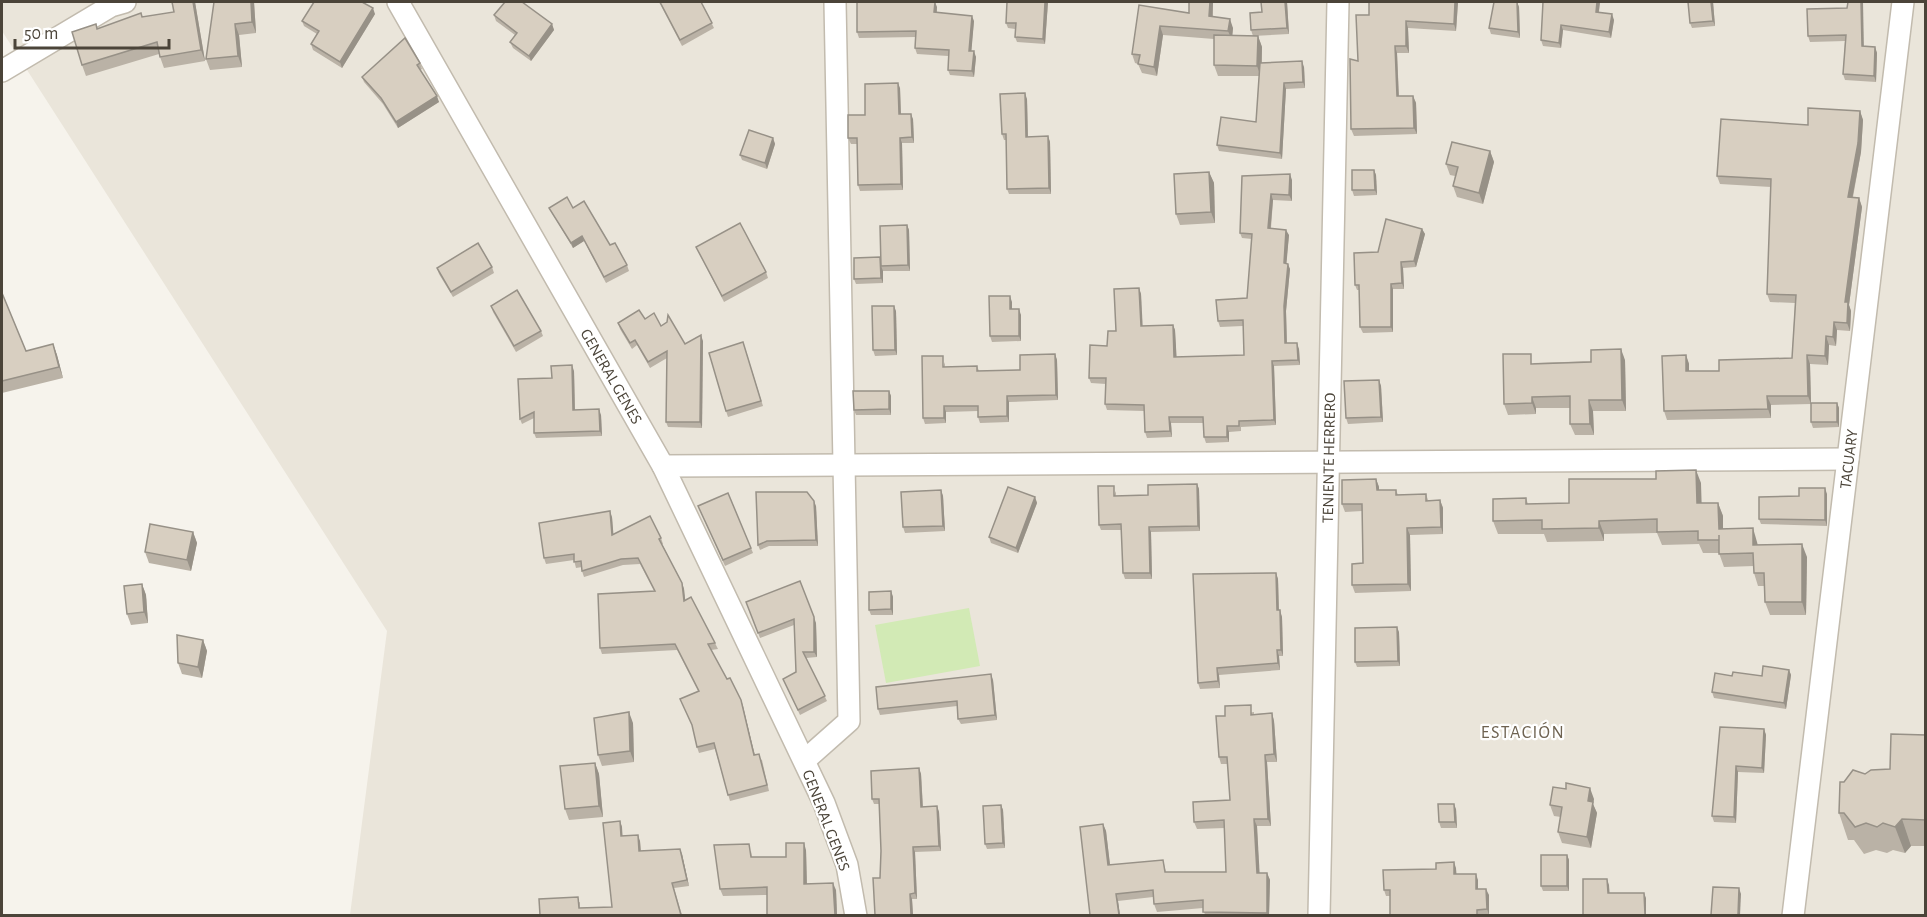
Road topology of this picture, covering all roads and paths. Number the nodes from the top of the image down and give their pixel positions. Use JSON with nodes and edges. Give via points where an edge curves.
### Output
{"nodes":[{"id":1,"x":398,"y":2,"type":"edge"},
{"id":2,"x":835,"y":2,"type":"edge"},
{"id":3,"x":1338,"y":2,"type":"edge"},
{"id":4,"x":1903,"y":2,"type":"edge"},
{"id":5,"x":118,"y":4,"type":"edge"},
{"id":6,"x":2,"y":71,"type":"edge"},
{"id":7,"x":1848,"y":459,"type":"junction"},
{"id":8,"x":1328,"y":462,"type":"junction"},
{"id":9,"x":845,"y":465,"type":"junction"},
{"id":10,"x":663,"y":466,"type":"junction"},
{"id":11,"x":805,"y":760,"type":"junction"},
{"id":12,"x":856,"y":915,"type":"edge"},
{"id":13,"x":1319,"y":915,"type":"edge"},
{"id":14,"x":1793,"y":915,"type":"edge"}],
"edges":[{"from":1,"to":10,"type":"street","name":"GENERAL GENES"},
{"from":2,"to":9,"type":"street","name":"GENERAL GENES"},
{"from":3,"to":8,"type":"street","name":"TENIENTE HERRERO"},
{"from":4,"to":7,"type":"street","name":"TACUARY"},
{"from":5,"to":6,"type":"street"},
{"from":7,"to":8,"type":"street"},
{"from":7,"to":14,"type":"street","name":"TACUARY"},
{"from":8,"to":9,"type":"street"},
{"from":8,"to":13,"type":"street","name":"TENIENTE HERRERO"},
{"from":9,"to":10,"type":"street"},
{"from":9,"to":11,"type":"street","name":"GENERAL GENES","via":[[849,721]]},
{"from":10,"to":11,"type":"street","name":"GENERAL GENES"},
{"from":11,"to":12,"type":"street","name":"GENERAL GENES","via":[[847,865]]}]}
